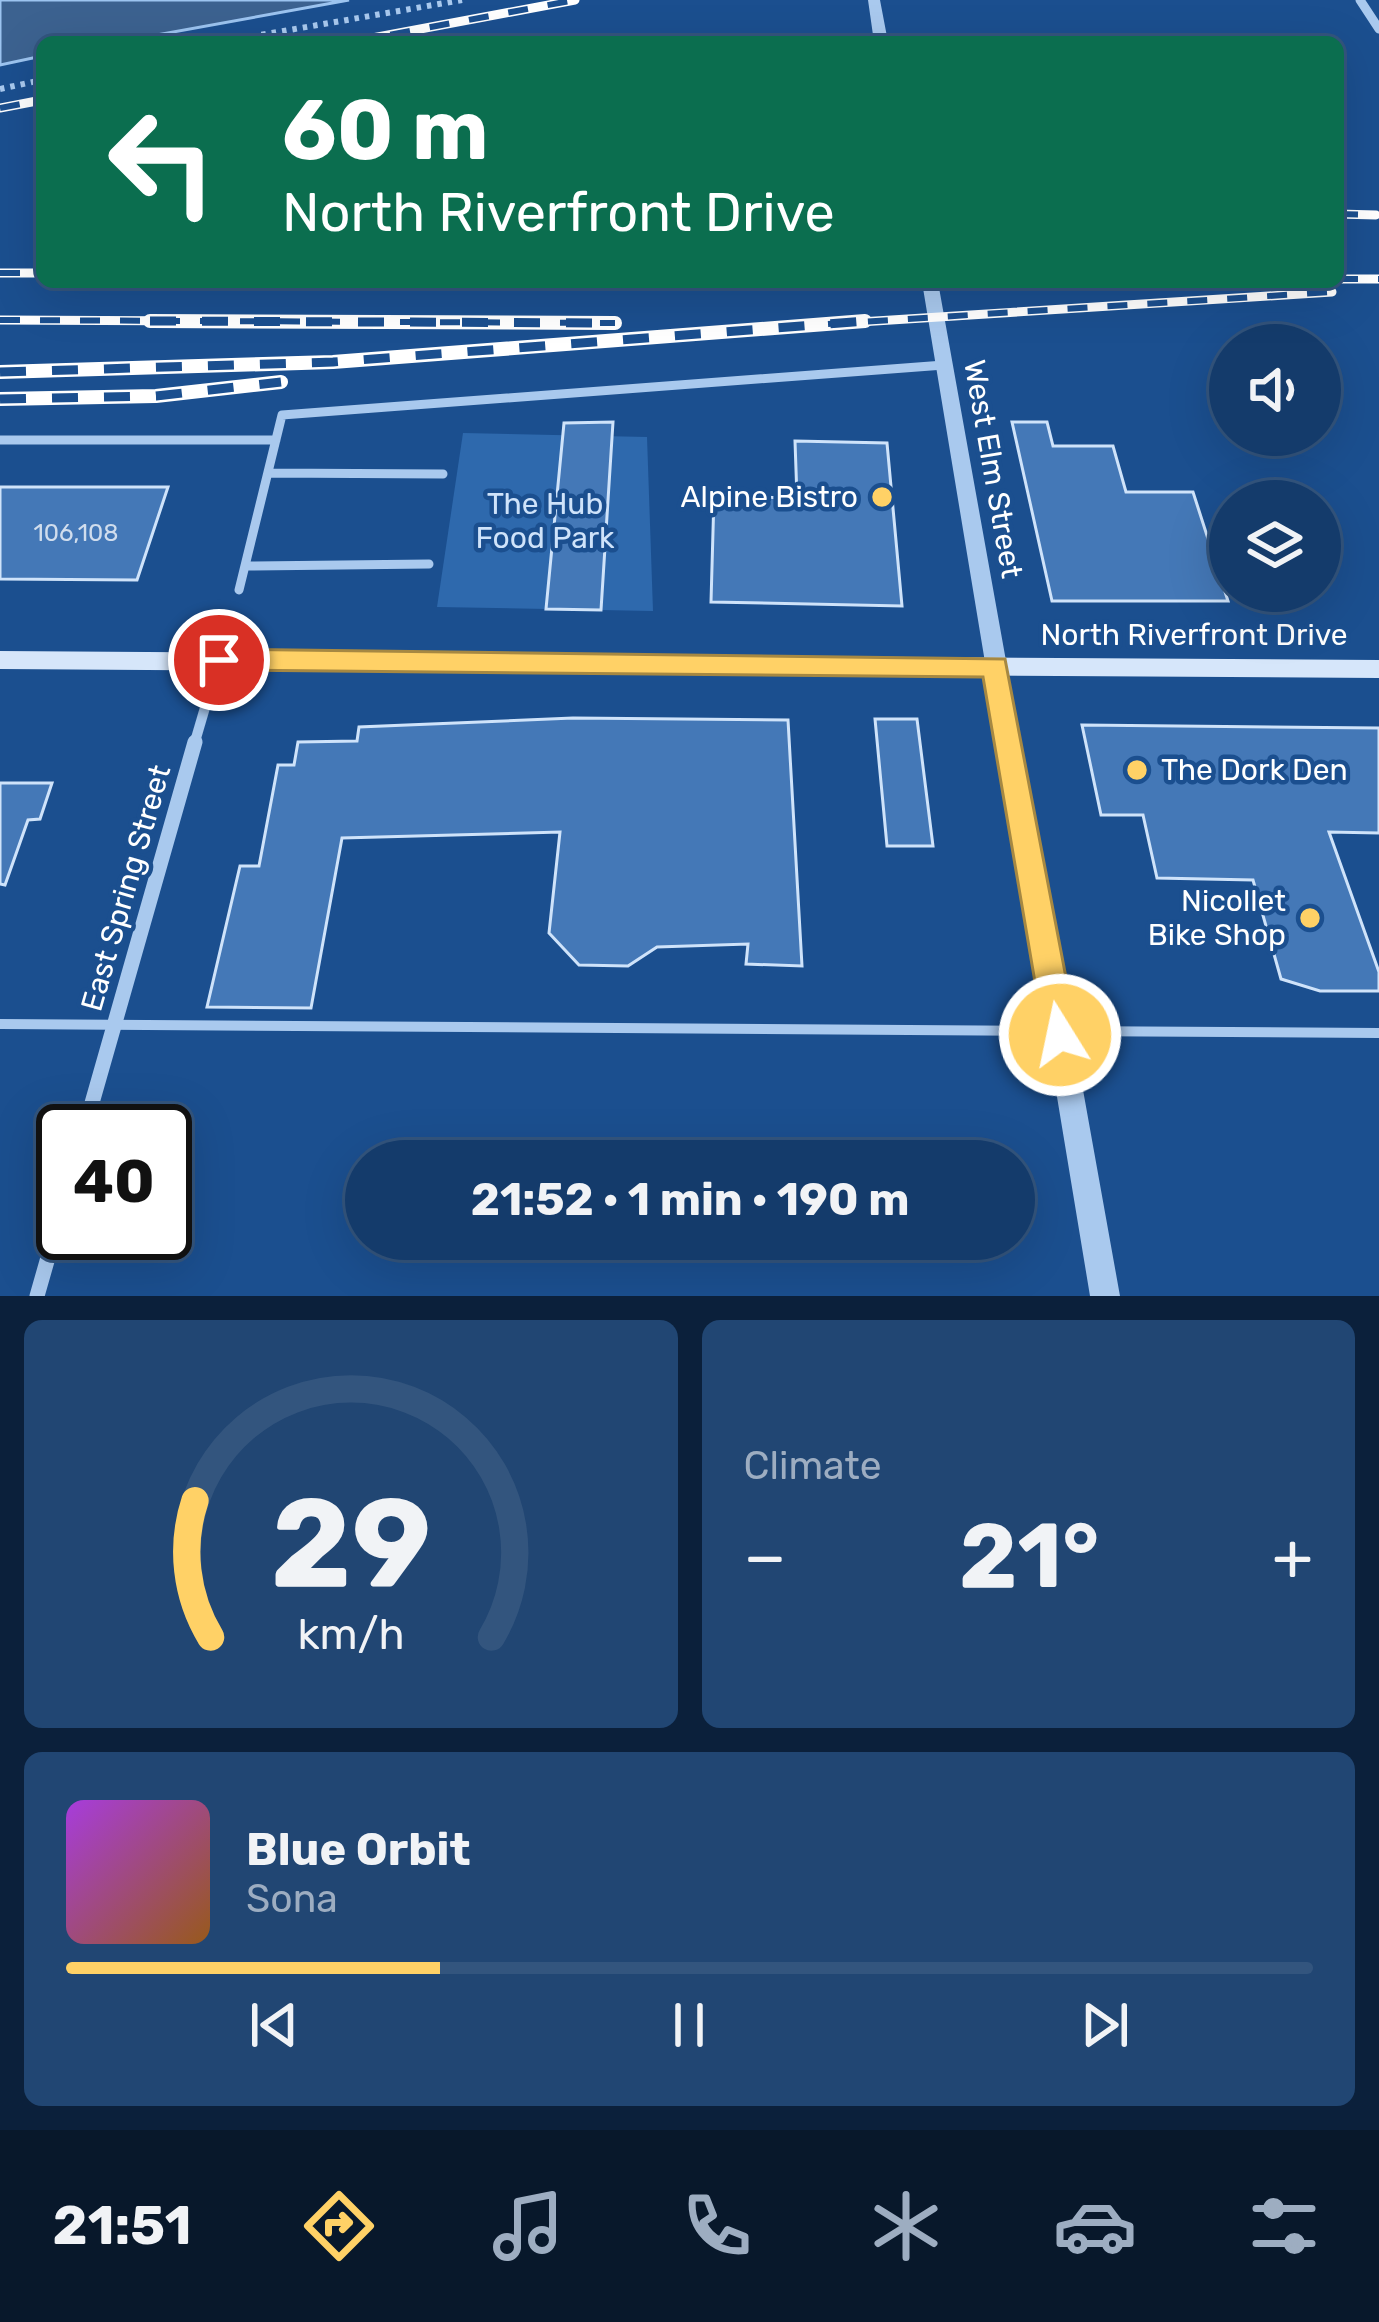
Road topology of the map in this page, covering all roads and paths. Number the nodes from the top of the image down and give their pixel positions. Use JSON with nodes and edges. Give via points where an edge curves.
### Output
{"nodes":[{"id":1,"x":462,"y":0,"type":"edge"},
{"id":2,"x":874,"y":0,"type":"edge"},
{"id":3,"x":1360,"y":0,"type":"edge"},
{"id":4,"x":1379,"y":29,"type":"edge"},
{"id":5,"x":255,"y":36,"type":"edge"},
{"id":6,"x":880,"y":36,"type":"edge"},
{"id":7,"x":36,"y":81,"type":"edge"},
{"id":8,"x":0,"y":89,"type":"edge"},
{"id":9,"x":931,"y":288,"type":"edge"},
{"id":10,"x":944,"y":365,"type":"junction"},
{"id":11,"x":0,"y":440,"type":"edge"},
{"id":12,"x":276,"y":440,"type":"junction"},
{"id":13,"x":268,"y":473,"type":"junction"},
{"id":14,"x":442,"y":474,"type":"dead end"},
{"id":15,"x":429,"y":564,"type":"dead end"},
{"id":16,"x":246,"y":566,"type":"junction"},
{"id":17,"x":239,"y":590,"type":"dead end"},
{"id":18,"x":0,"y":660,"type":"edge"},
{"id":19,"x":219,"y":660,"type":"junction"},
{"id":20,"x":995,"y":666,"type":"junction"},
{"id":21,"x":1379,"y":669,"type":"edge"},
{"id":22,"x":0,"y":1024,"type":"edge"},
{"id":23,"x":115,"y":1024,"type":"junction"},
{"id":24,"x":1379,"y":1033,"type":"edge"},
{"id":25,"x":1060,"y":1035,"type":"junction"},
{"id":26,"x":92,"y":1104,"type":"edge"},
{"id":27,"x":47,"y":1260,"type":"edge"},
{"id":28,"x":37,"y":1296,"type":"edge"},
{"id":29,"x":1105,"y":1296,"type":"edge"}],
"edges":[{"from":1,"to":5,"type":"path"},
{"from":2,"to":6,"type":"street"},
{"from":3,"to":4,"type":"street"},
{"from":7,"to":8,"type":"path"},
{"from":9,"to":10,"type":"street","name":"West Elm Street"},
{"from":10,"to":12,"type":"lane","via":[[282,416]]},
{"from":10,"to":20,"type":"street","name":"West Elm Street"},
{"from":11,"to":12,"type":"lane"},
{"from":12,"to":13,"type":"lane"},
{"from":13,"to":14,"type":"lane"},
{"from":13,"to":16,"type":"lane"},
{"from":15,"to":16,"type":"lane"},
{"from":16,"to":17,"type":"lane"},
{"from":18,"to":19,"type":"main road","name":"North Riverfront Drive"},
{"from":19,"to":20,"type":"main road","name":"North Riverfront Drive"},
{"from":19,"to":23,"type":"street","name":"East Spring Street"},
{"from":20,"to":21,"type":"main road","name":"North Riverfront Drive"},
{"from":20,"to":25,"type":"street","name":"West Elm Street"},
{"from":22,"to":23,"type":"lane"},
{"from":23,"to":25,"type":"lane"},
{"from":23,"to":26,"type":"street","name":"East Spring Street"},
{"from":24,"to":25,"type":"lane"},
{"from":25,"to":29,"type":"street","name":"West Elm Street"},
{"from":27,"to":28,"type":"street"}]}
